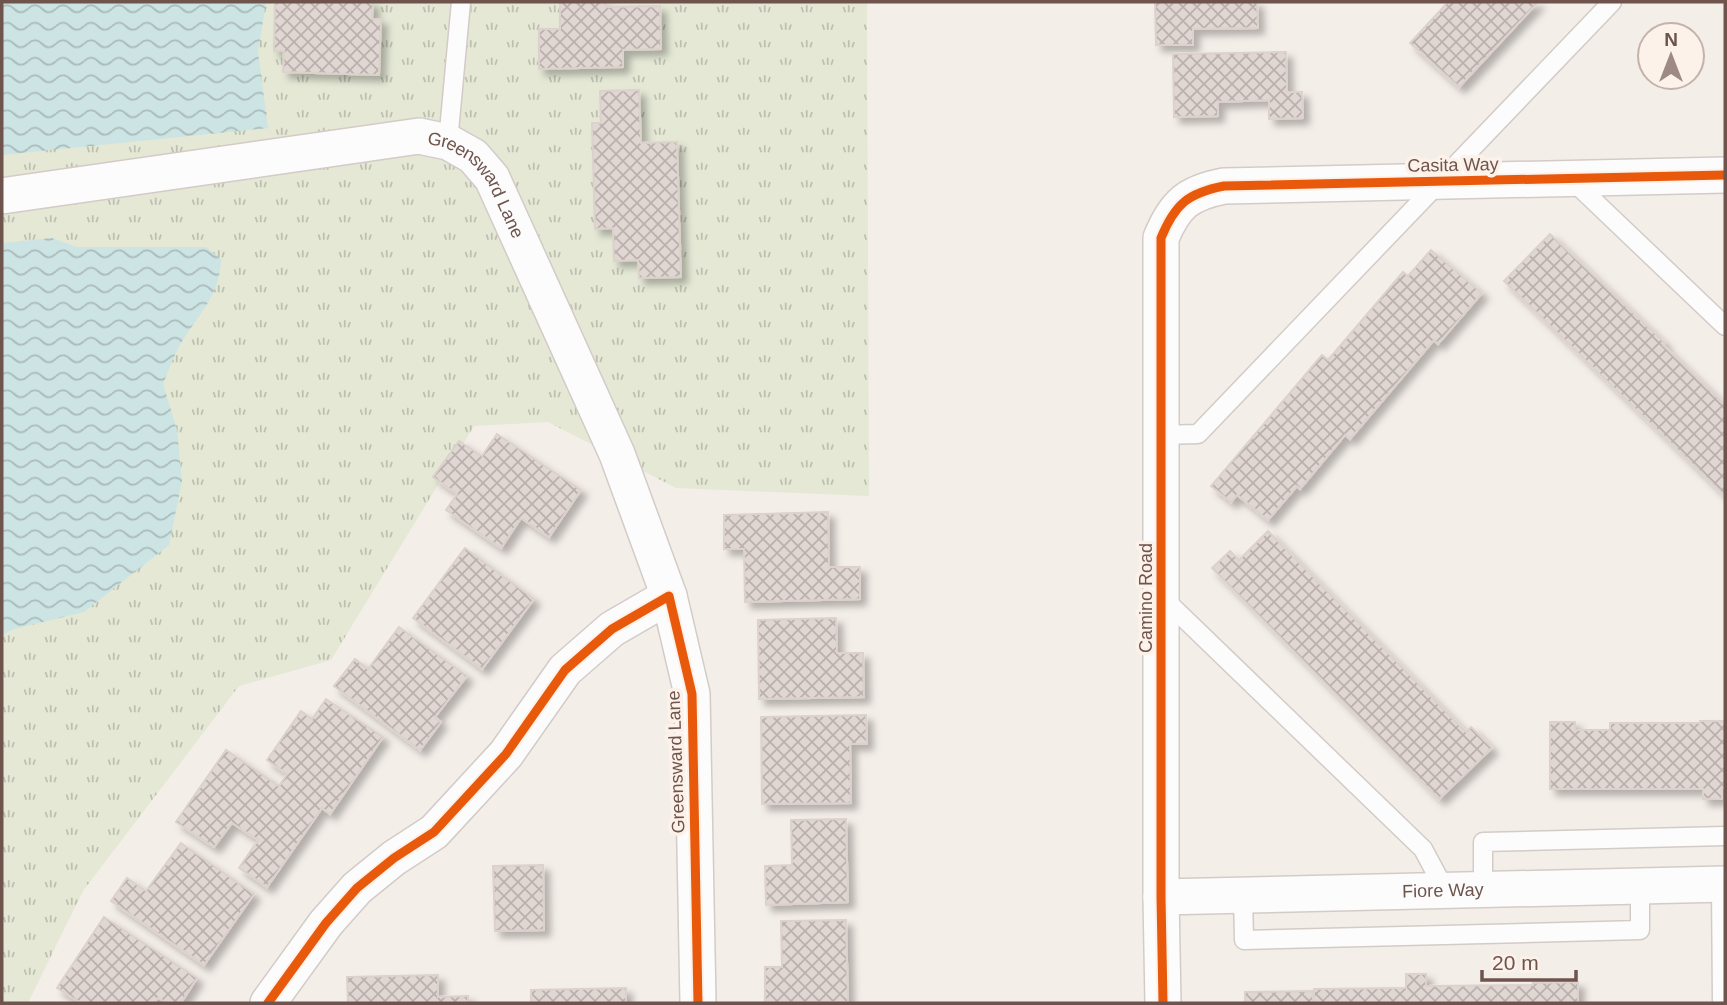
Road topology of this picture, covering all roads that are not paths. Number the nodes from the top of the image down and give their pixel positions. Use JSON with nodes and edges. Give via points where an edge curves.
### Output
{"nodes":[{"id":1,"x":461,"y":2,"type":"edge"},
{"id":2,"x":1612,"y":2,"type":"edge"},
{"id":3,"x":448,"y":142,"type":"junction"},
{"id":4,"x":1725,"y":175,"type":"edge"},
{"id":5,"x":1571,"y":178,"type":"junction"},
{"id":6,"x":1441,"y":181,"type":"junction"},
{"id":7,"x":2,"y":196,"type":"edge"},
{"id":8,"x":1185,"y":200,"type":"joint"},
{"id":9,"x":1725,"y":326,"type":"edge"},
{"id":10,"x":1161,"y":435,"type":"junction"},
{"id":11,"x":668,"y":596,"type":"junction"},
{"id":12,"x":1161,"y":597,"type":"junction"},
{"id":13,"x":1725,"y":836,"type":"edge"},
{"id":14,"x":1723,"y":885,"type":"edge"},
{"id":15,"x":1640,"y":886,"type":"junction"},
{"id":16,"x":1445,"y":890,"type":"junction"},
{"id":17,"x":1483,"y":890,"type":"junction"},
{"id":18,"x":1243,"y":895,"type":"junction"},
{"id":19,"x":1161,"y":897,"type":"junction"},
{"id":20,"x":268,"y":1003,"type":"edge"},
{"id":21,"x":698,"y":1003,"type":"edge"},
{"id":22,"x":1163,"y":1003,"type":"edge"},
{"id":23,"x":1722,"y":1003,"type":"edge"}],
"edges":[{"from":1,"to":3,"type":"lane"},
{"from":2,"to":6,"type":"lane"},
{"from":3,"to":7,"type":"street","name":"Greensward Lane","via":[[419,136],[390,139]]},
{"from":3,"to":11,"type":"street","name":"Greensward Lane","via":[[473,156],[492,178],[617,454]]},
{"from":4,"to":5,"type":"street","name":"Casita Way"},
{"from":5,"to":6,"type":"street","name":"Casita Way"},
{"from":5,"to":9,"type":"lane"},
{"from":6,"to":8,"type":"street","name":"Casita Way","via":[[1224,186],[1202,190]]},
{"from":6,"to":10,"type":"lane","via":[[1198,434]]},
{"from":8,"to":10,"type":"street","name":"Camino Road","via":[[1161,238]]},
{"from":10,"to":12,"type":"street","name":"Camino Road"},
{"from":11,"to":20,"type":"street","via":[[612,629],[565,670],[506,754],[434,832],[357,888]]},
{"from":11,"to":21,"type":"street","name":"Greensward Lane","via":[[692,694]]},
{"from":12,"to":16,"type":"lane","via":[[1423,849]]},
{"from":12,"to":19,"type":"street","name":"Camino Road"},
{"from":13,"to":17,"type":"lane","via":[[1483,842]]},
{"from":14,"to":15,"type":"street","name":"Fiore Way"},
{"from":14,"to":23,"type":"lane"},
{"from":15,"to":17,"type":"street","name":"Fiore Way"},
{"from":15,"to":18,"type":"lane","via":[[1640,930],[1299,939],[1244,940]]},
{"from":16,"to":17,"type":"street","name":"Fiore Way"},
{"from":16,"to":18,"type":"street","name":"Fiore Way"},
{"from":18,"to":19,"type":"street","name":"Fiore Way"},
{"from":19,"to":22,"type":"street","name":"Camino Road"}]}
